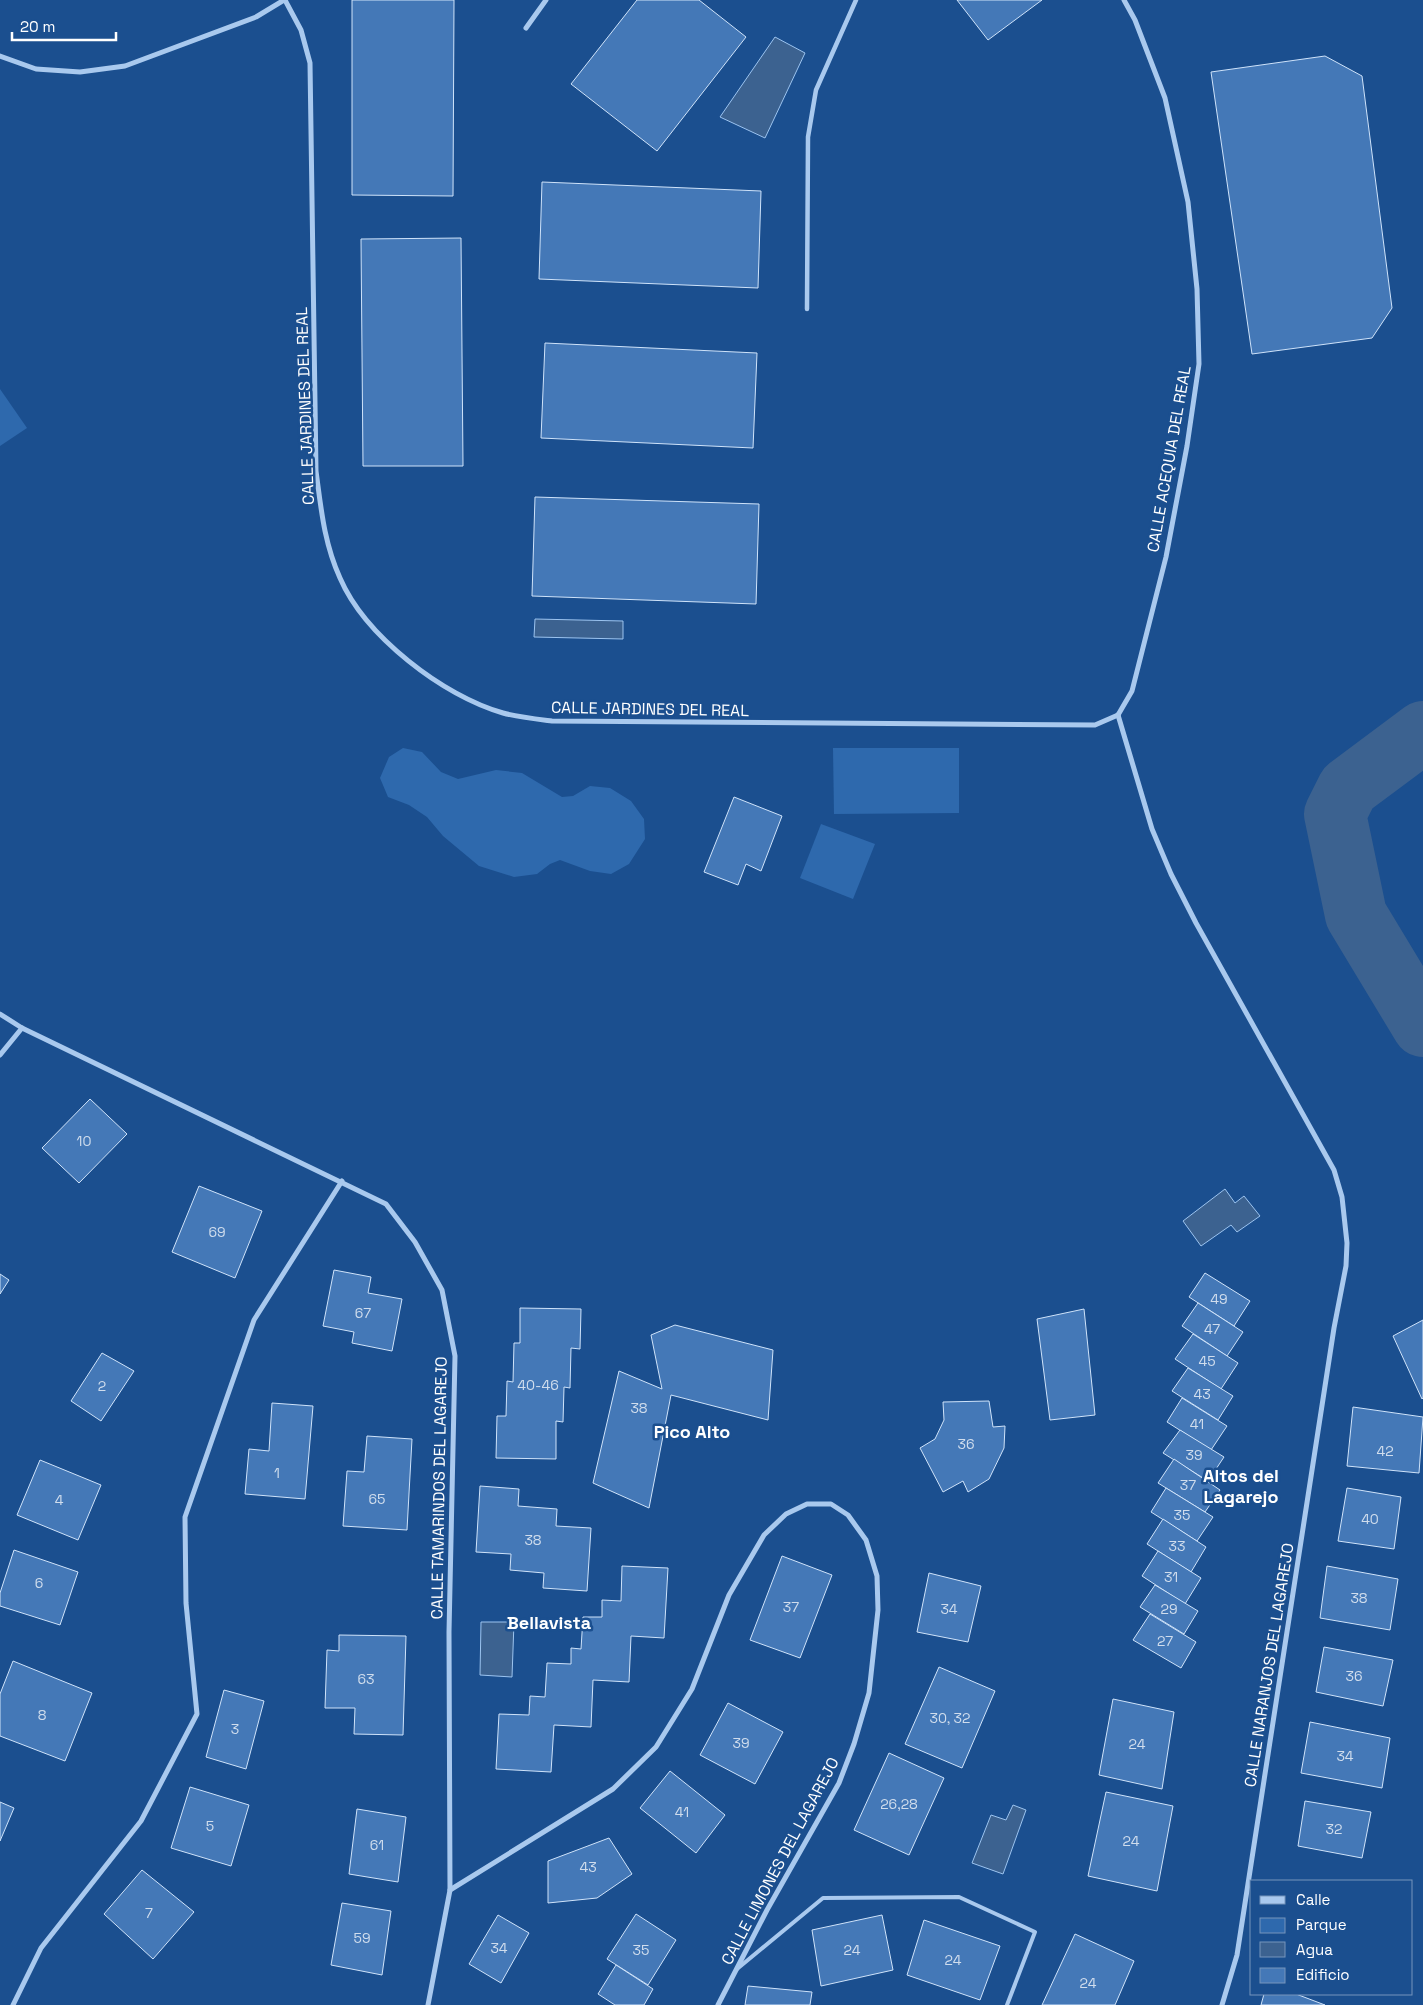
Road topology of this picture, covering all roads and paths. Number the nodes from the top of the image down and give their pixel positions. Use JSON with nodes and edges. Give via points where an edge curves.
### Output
{"nodes":[{"id":1,"x":285,"y":0,"type":"edge"},
{"id":2,"x":546,"y":0,"type":"edge"},
{"id":3,"x":856,"y":0,"type":"edge"},
{"id":4,"x":1124,"y":0,"type":"edge"},
{"id":5,"x":526,"y":28,"type":"dead end"},
{"id":6,"x":0,"y":56,"type":"edge"},
{"id":7,"x":807,"y":309,"type":"dead end"},
{"id":8,"x":1118,"y":715,"type":"junction"},
{"id":9,"x":0,"y":1014,"type":"edge"},
{"id":10,"x":22,"y":1028,"type":"junction"},
{"id":11,"x":0,"y":1055,"type":"edge"},
{"id":12,"x":342,"y":1181,"type":"junction"},
{"id":13,"x":450,"y":1890,"type":"junction"},
{"id":14,"x":736,"y":1970,"type":"junction"},
{"id":15,"x":13,"y":2005,"type":"edge"},
{"id":16,"x":428,"y":2005,"type":"edge"},
{"id":17,"x":718,"y":2005,"type":"edge"},
{"id":18,"x":1007,"y":2005,"type":"edge"},
{"id":19,"x":1222,"y":2005,"type":"edge"}],
"edges":[{"from":1,"to":6,"type":"street","via":[[256,17],[126,66],[80,72],[36,69]]},
{"from":1,"to":8,"type":"street","name":"CALLE JARDINES DEL REAL","via":[[301,30],[310,63],[316,471],[323,530],[340,579],[349,594],[368,622],[413,666],[451,690],[502,713],[552,721],[1095,725]]},
{"from":2,"to":5,"type":"street"},
{"from":3,"to":7,"type":"street","via":[[816,90],[808,137]]},
{"from":4,"to":8,"type":"street","name":"CALLE ACEQUIA DEL REAL","via":[[1165,98],[1188,202],[1197,289],[1199,364],[1188,446],[1166,557],[1132,691]]},
{"from":8,"to":19,"type":"street","name":"CALLE NARANJOS DEL LAGAREJO","via":[[1152,829],[1171,874],[1334,1170],[1342,1197],[1347,1243],[1346,1266],[1237,1955]]},
{"from":9,"to":10,"type":"street","name":"CALLE TAMARINDOS DEL LAGAREJO"},
{"from":10,"to":11,"type":"street"},
{"from":10,"to":12,"type":"street","name":"CALLE TAMARINDOS DEL LAGAREJO"},
{"from":12,"to":13,"type":"street","name":"CALLE TAMARINDOS DEL LAGAREJO","via":[[386,1204],[415,1242],[442,1290],[455,1356],[449,1632]]},
{"from":12,"to":15,"type":"street","via":[[254,1320],[185,1517],[186,1603],[197,1714],[141,1821],[41,1948]]},
{"from":13,"to":14,"type":"street","name":"CALLE LIMONES DEL LAGAREJO","via":[[613,1789],[656,1747],[692,1689],[729,1595],[764,1535],[786,1514],[807,1504],[830,1504],[848,1515],[866,1540],[877,1576],[878,1610],[868,1693],[839,1783]]},
{"from":13,"to":16,"type":"street","name":"CALLE TAMARINDOS DEL LAGAREJO"},
{"from":14,"to":17,"type":"street","name":"CALLE LIMONES DEL LAGAREJO"},
{"from":14,"to":18,"type":"lane","via":[[823,1898],[959,1897],[1035,1932]]}]}
